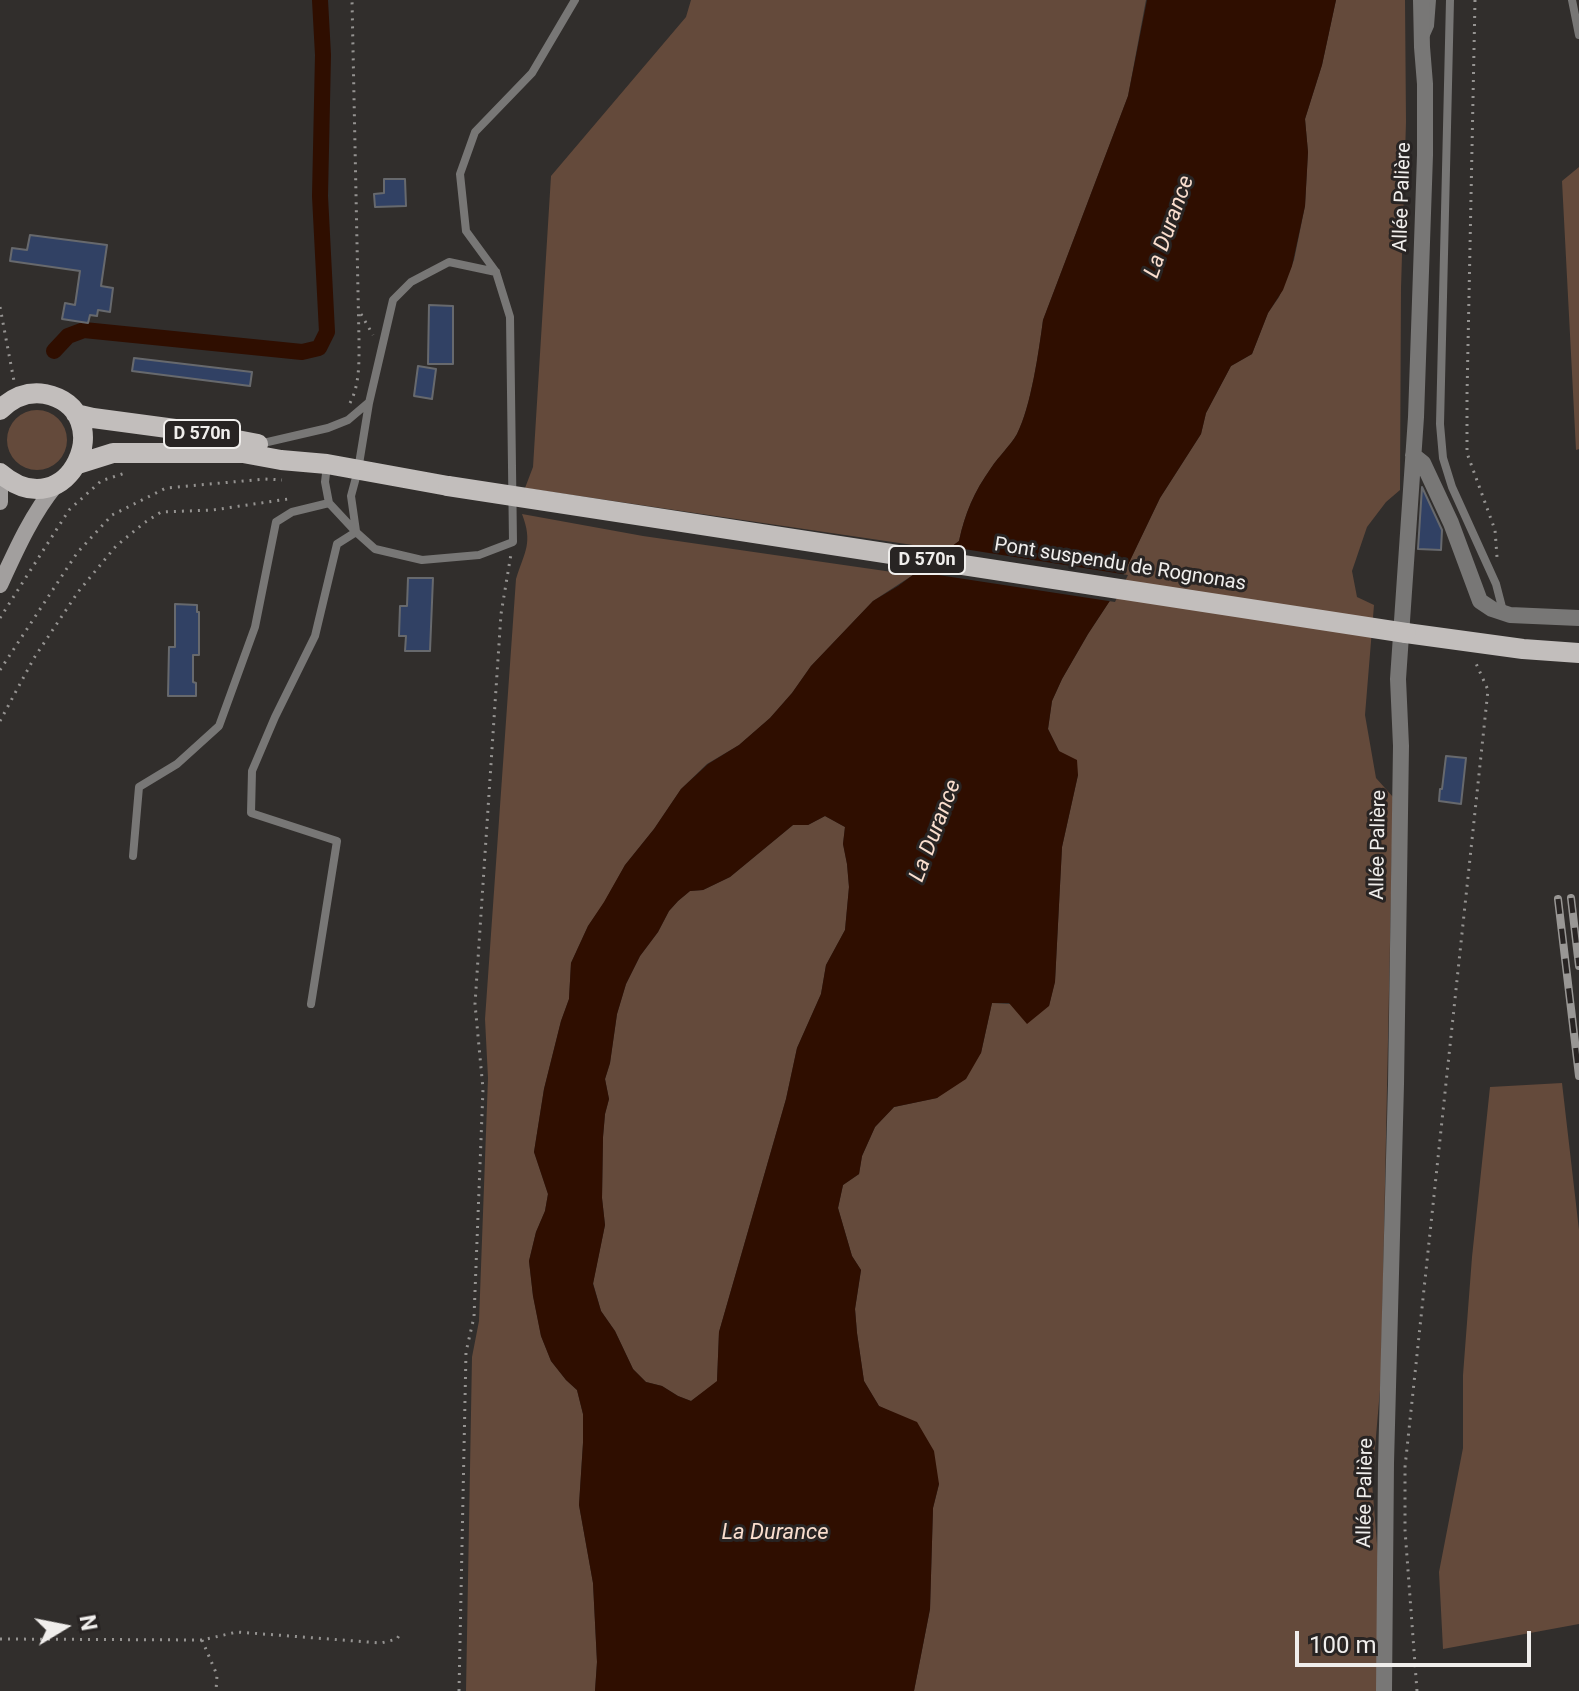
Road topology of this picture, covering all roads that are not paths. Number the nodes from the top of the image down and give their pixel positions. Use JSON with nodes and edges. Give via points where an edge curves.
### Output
{"nodes":[{"id":1,"x":575,"y":0,"type":"edge"},
{"id":2,"x":1421,"y":0,"type":"edge"},
{"id":3,"x":1432,"y":0,"type":"edge"},
{"id":4,"x":1450,"y":0,"type":"edge"},
{"id":5,"x":1572,"y":0,"type":"edge"},
{"id":6,"x":1579,"y":35,"type":"edge"},
{"id":7,"x":1422,"y":47,"type":"junction"},
{"id":8,"x":496,"y":272,"type":"junction"},
{"id":9,"x":7,"y":402,"type":"edge"},
{"id":10,"x":369,"y":403,"type":"junction"},
{"id":11,"x":76,"y":414,"type":"junction"},
{"id":12,"x":257,"y":444,"type":"junction"},
{"id":13,"x":1413,"y":455,"type":"junction"},
{"id":14,"x":78,"y":464,"type":"junction"},
{"id":15,"x":327,"y":464,"type":"junction"},
{"id":16,"x":358,"y":470,"type":"junction"},
{"id":17,"x":0,"y":473,"type":"edge"},
{"id":18,"x":56,"y":485,"type":"junction"},
{"id":19,"x":0,"y":502,"type":"edge"},
{"id":20,"x":329,"y":503,"type":"junction"},
{"id":21,"x":356,"y":532,"type":"junction"},
{"id":22,"x":0,"y":585,"type":"edge"},
{"id":23,"x":1503,"y":612,"type":"junction"},
{"id":24,"x":1579,"y":618,"type":"edge"},
{"id":25,"x":1579,"y":653,"type":"edge"},
{"id":26,"x":133,"y":856,"type":"dead end"},
{"id":27,"x":311,"y":1004,"type":"dead end"},
{"id":28,"x":1384,"y":1691,"type":"edge"}],
"edges":[{"from":1,"to":8,"type":"lane","via":[[532,73],[475,132],[460,174],[466,231]]},
{"from":2,"to":7,"type":"street","name":"Allée Palière"},
{"from":3,"to":7,"type":"lane"},
{"from":4,"to":23,"type":"lane","via":[[1440,424],[1452,487],[1496,584]]},
{"from":5,"to":6,"type":"lane"},
{"from":7,"to":13,"type":"street","name":"Allée Palière","via":[[1425,155]]},
{"from":8,"to":10,"type":"lane","via":[[449,262],[411,282],[393,300]]},
{"from":8,"to":21,"type":"lane","via":[[510,317],[513,542],[479,555],[422,560],[375,549]]},
{"from":9,"to":11,"type":"main road","via":[[38,393],[65,403]]},
{"from":10,"to":12,"type":"lane","via":[[328,428]]},
{"from":10,"to":16,"type":"lane"},
{"from":11,"to":12,"type":"main road","number":"D 570n"},
{"from":11,"to":14,"type":"main road","via":[[84,439]]},
{"from":12,"to":15,"type":"main road","number":"D 570n"},
{"from":13,"to":23,"type":"street","via":[[1423,463],[1451,523],[1480,601]]},
{"from":13,"to":28,"type":"street","name":"Allée Palière","via":[[1398,679]]},
{"from":14,"to":15,"type":"main road","number":"D 570n","via":[[113,453],[243,453]]},
{"from":14,"to":18,"type":"main road"},
{"from":15,"to":16,"type":"main road","number":"D 570n"},
{"from":15,"to":20,"type":"lane"},
{"from":16,"to":21,"type":"lane","via":[[351,496]]},
{"from":16,"to":25,"type":"main road","name":"Pont suspendu de Rognonas","number":"D 570n","bridge":true,"via":[[1406,633]]},
{"from":17,"to":18,"type":"main road","via":[[26,488]]},
{"from":17,"to":19,"type":"main road"},
{"from":18,"to":22,"type":"main road"},
{"from":20,"to":21,"type":"lane"},
{"from":20,"to":26,"type":"lane","via":[[292,512],[276,522],[255,627],[219,726],[177,764],[139,787]]},
{"from":21,"to":27,"type":"lane","via":[[337,544],[315,636],[252,771],[251,813],[337,841]]},
{"from":23,"to":24,"type":"street"}]}
